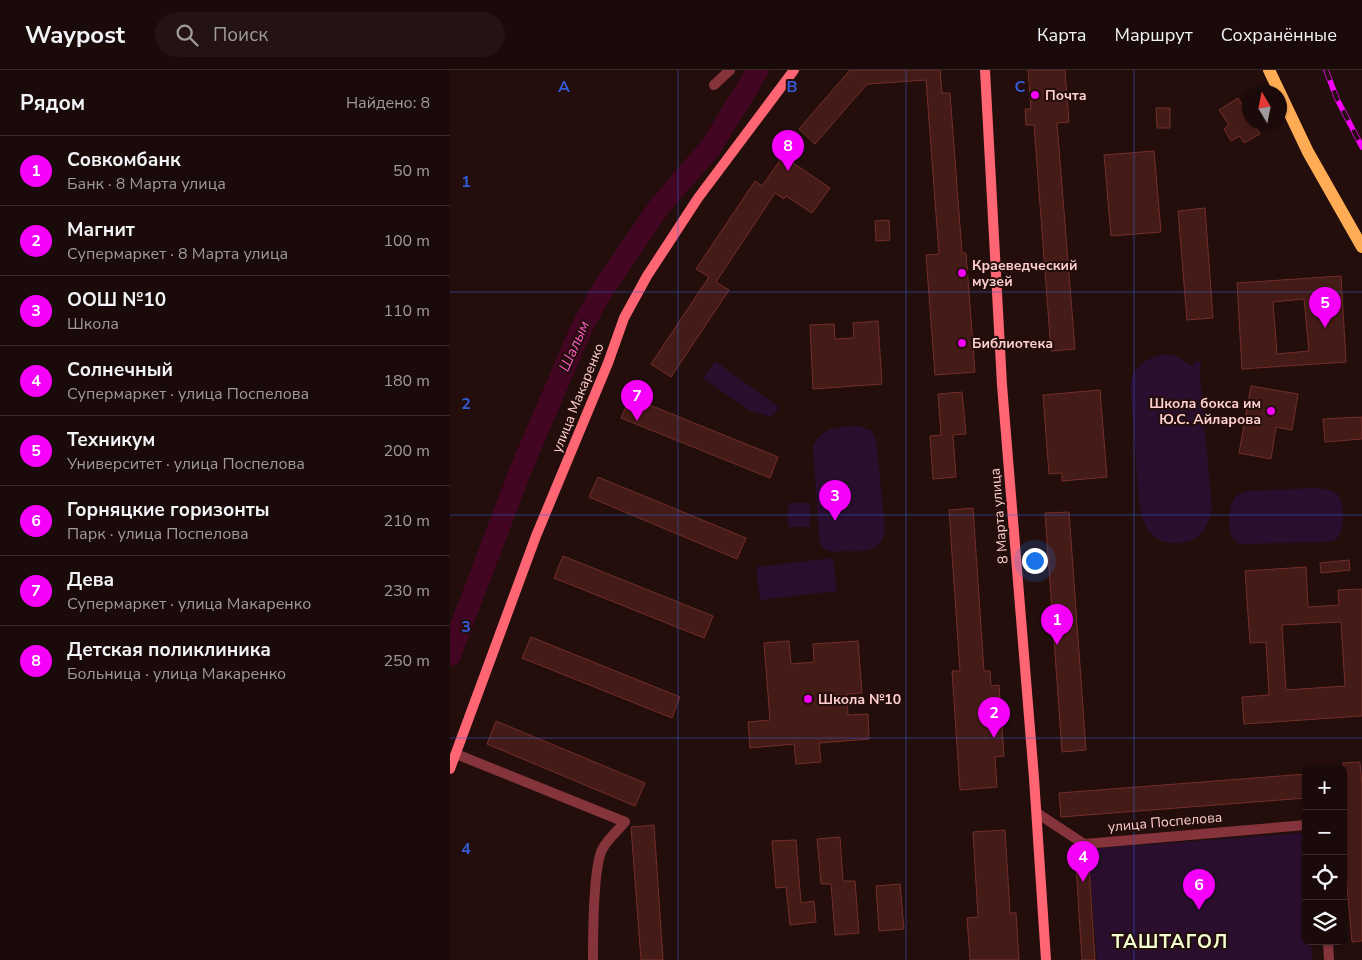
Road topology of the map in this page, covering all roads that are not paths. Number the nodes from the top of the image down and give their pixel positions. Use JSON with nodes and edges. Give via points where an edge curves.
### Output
{"nodes":[{"id":1,"x":730,"y":70,"type":"edge"},
{"id":2,"x":794,"y":70,"type":"edge"},
{"id":3,"x":985,"y":70,"type":"edge"},
{"id":4,"x":1269,"y":70,"type":"edge"},
{"id":5,"x":714,"y":85,"type":"dead end"},
{"id":6,"x":1362,"y":247,"type":"edge"},
{"id":7,"x":456,"y":754,"type":"junction"},
{"id":8,"x":450,"y":769,"type":"edge"},
{"id":9,"x":1037,"y":812,"type":"junction"},
{"id":10,"x":1302,"y":825,"type":"edge"},
{"id":11,"x":1328,"y":945,"type":"edge"},
{"id":12,"x":593,"y":960,"type":"edge"},
{"id":13,"x":1046,"y":960,"type":"edge"},
{"id":14,"x":1329,"y":960,"type":"edge"}],
"edges":[{"from":1,"to":5,"type":"street"},
{"from":2,"to":7,"type":"street","name":"улица Макаренко","via":[[698,198],[646,276],[624,318],[536,536]]},
{"from":3,"to":9,"type":"street","name":"8 Марта улица","via":[[1002,385]]},
{"from":4,"to":6,"type":"main road","via":[[1308,152]]},
{"from":7,"to":8,"type":"street","name":"улица Макаренко"},
{"from":7,"to":12,"type":"street","via":[[625,822],[602,849],[599,859]]},
{"from":9,"to":10,"type":"street","name":"улица Поспелова","via":[[1084,844]]},
{"from":9,"to":13,"type":"street","name":"8 Марта улица"},
{"from":11,"to":14,"type":"street"}]}
